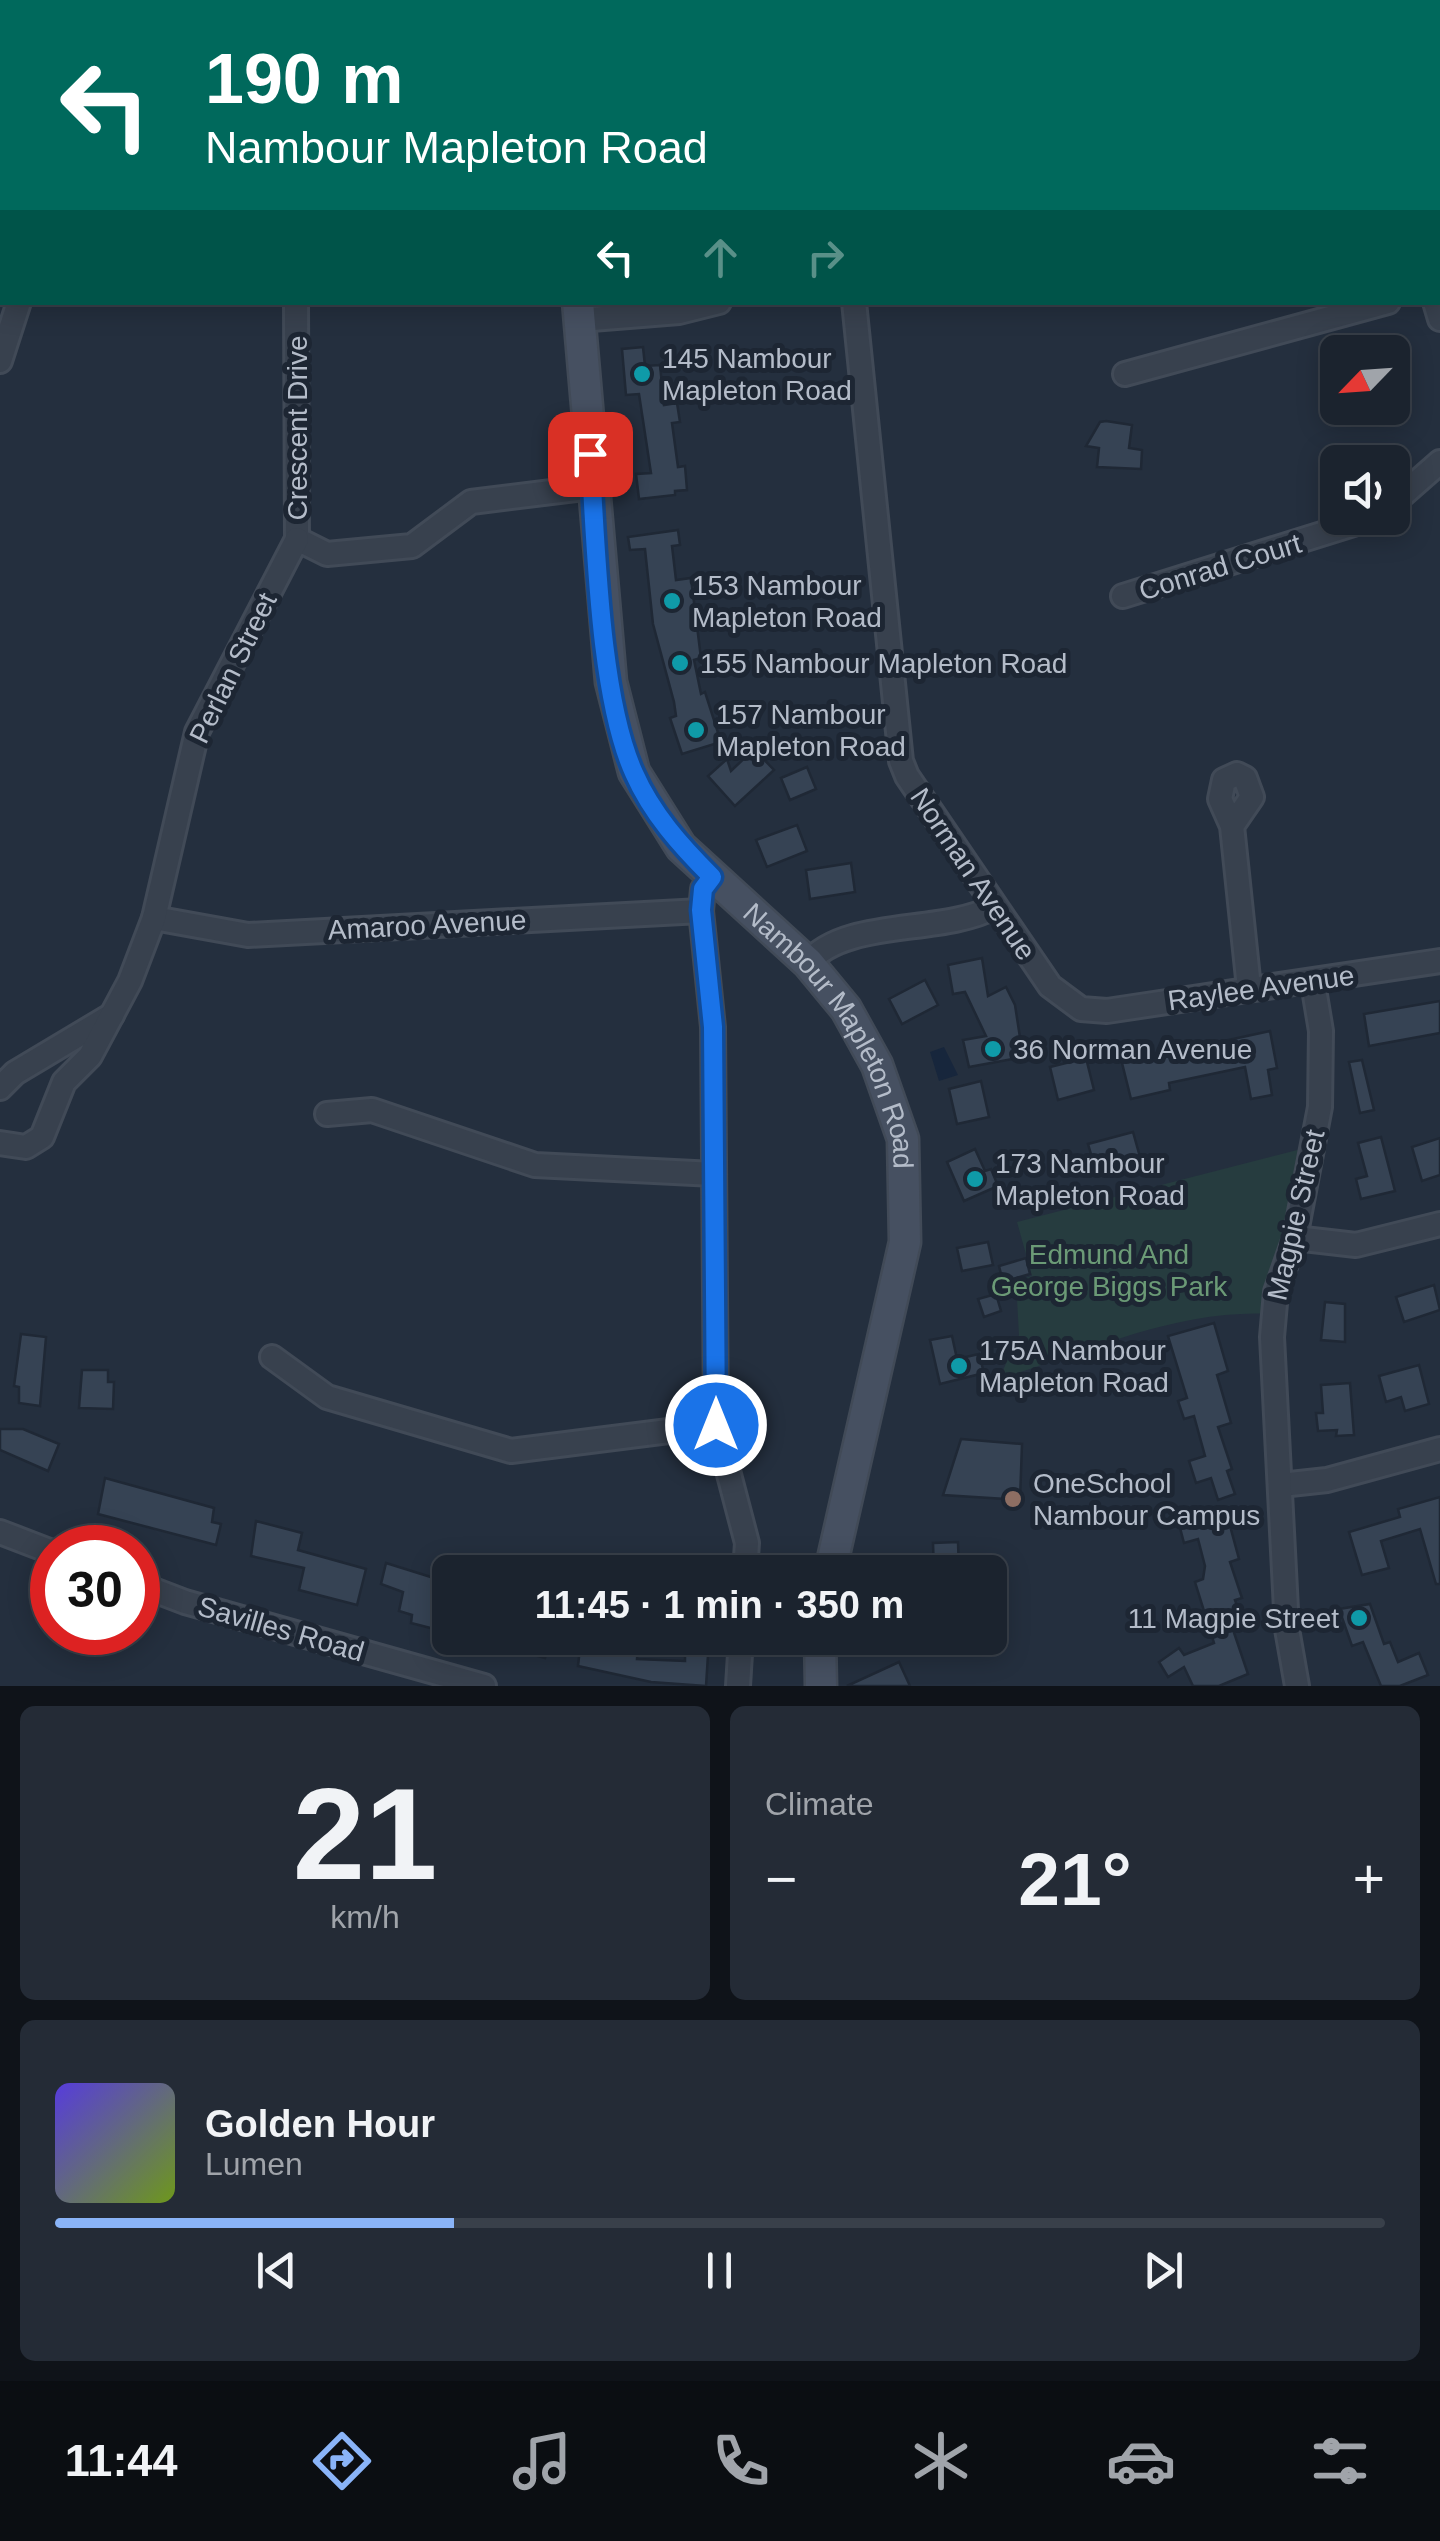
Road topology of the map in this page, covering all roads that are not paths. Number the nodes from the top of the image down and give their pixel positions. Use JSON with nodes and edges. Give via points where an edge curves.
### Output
{"nodes":[{"id":1,"x":296,"y":305,"type":"edge"},
{"id":2,"x":707,"y":305,"type":"edge"},
{"id":3,"x":854,"y":305,"type":"edge"},
{"id":4,"x":1377,"y":305,"type":"edge"},
{"id":5,"x":579,"y":311,"type":"edge"},
{"id":6,"x":11,"y":313,"type":"edge"},
{"id":7,"x":0,"y":361,"type":"edge"},
{"id":8,"x":1124,"y":374,"type":"dead end"},
{"id":9,"x":1440,"y":462,"type":"edge"},
{"id":10,"x":592,"y":487,"type":"junction"},
{"id":11,"x":1410,"y":488,"type":"edge"},
{"id":12,"x":1320,"y":535,"type":"edge"},
{"id":13,"x":297,"y":539,"type":"junction"},
{"id":14,"x":1123,"y":596,"type":"dead end"},
{"id":15,"x":1232,"y":826,"type":"dead end"},
{"id":16,"x":712,"y":877,"type":"junction"},
{"id":17,"x":994,"y":906,"type":"junction"},
{"id":18,"x":701,"y":910,"type":"junction"},
{"id":19,"x":154,"y":918,"type":"junction"},
{"id":20,"x":1440,"y":960,"type":"edge"},
{"id":21,"x":808,"y":963,"type":"junction"},
{"id":22,"x":1313,"y":982,"type":"junction"},
{"id":23,"x":1249,"y":988,"type":"junction"},
{"id":24,"x":1081,"y":1009,"type":"joint"},
{"id":25,"x":115,"y":1013,"type":"junction"},
{"id":26,"x":0,"y":1088,"type":"edge"},
{"id":27,"x":327,"y":1114,"type":"dead end"},
{"id":28,"x":0,"y":1143,"type":"edge"},
{"id":29,"x":714,"y":1174,"type":"junction"},
{"id":30,"x":1440,"y":1224,"type":"edge"},
{"id":31,"x":1295,"y":1238,"type":"junction"},
{"id":32,"x":272,"y":1357,"type":"dead end"},
{"id":33,"x":716,"y":1425,"type":"junction"},
{"id":34,"x":1440,"y":1448,"type":"edge"},
{"id":35,"x":1281,"y":1485,"type":"junction"},
{"id":36,"x":0,"y":1532,"type":"edge"},
{"id":37,"x":30,"y":1544,"type":"edge"},
{"id":38,"x":746,"y":1555,"type":"edge"},
{"id":39,"x":834,"y":1555,"type":"edge"},
{"id":40,"x":160,"y":1593,"type":"edge"},
{"id":41,"x":740,"y":1655,"type":"edge"},
{"id":42,"x":820,"y":1655,"type":"edge"},
{"id":43,"x":484,"y":1686,"type":"edge"},
{"id":44,"x":738,"y":1686,"type":"edge"},
{"id":45,"x":821,"y":1686,"type":"edge"},
{"id":46,"x":1297,"y":1686,"type":"edge"}],
"edges":[{"from":1,"to":13,"type":"street","name":"Crescent Drive"},
{"from":2,"to":5,"type":"street","via":[[679,312]]},
{"from":3,"to":17,"type":"street","name":"Norman Avenue","via":[[901,761]]},
{"from":4,"to":8,"type":"street"},
{"from":5,"to":10,"type":"main road","name":"Nambour Mapleton Road"},
{"from":6,"to":7,"type":"street"},
{"from":9,"to":11,"type":"street"},
{"from":10,"to":13,"type":"street","name":"Crescent Drive","via":[[471,502],[412,546],[327,554]]},
{"from":10,"to":16,"type":"main road","name":"Nambour Mapleton Road","via":[[611,682],[625,749],[662,822]]},
{"from":12,"to":14,"type":"street","name":"Conrad Court"},
{"from":13,"to":19,"type":"street","name":"Perlan Street","via":[[197,732]]},
{"from":15,"to":23,"type":"street"},
{"from":16,"to":18,"type":"street"},
{"from":16,"to":21,"type":"main road","name":"Nambour Mapleton Road"},
{"from":17,"to":21,"type":"street","via":[[835,942]]},
{"from":17,"to":24,"type":"street","name":"Norman Avenue","via":[[1050,986]]},
{"from":18,"to":19,"type":"street","name":"Amaroo Avenue","via":[[248,934]]},
{"from":18,"to":29,"type":"street","via":[[713,1027]]},
{"from":19,"to":25,"type":"street","name":"Perlan Street"},
{"from":20,"to":22,"type":"street","name":"Raylee Avenue"},
{"from":21,"to":39,"type":"main road","name":"Nambour Mapleton Road","via":[[866,1042],[897,1116],[906,1167],[898,1281]]},
{"from":22,"to":23,"type":"street","name":"Raylee Avenue"},
{"from":22,"to":31,"type":"street","name":"Magpie Street","via":[[1321,1031],[1320,1107]]},
{"from":23,"to":24,"type":"street","name":"Raylee Avenue","via":[[1108,1012]]},
{"from":25,"to":26,"type":"street"},
{"from":25,"to":28,"type":"street","name":"Perlan Street","via":[[90,1056],[64,1082],[42,1137],[26,1147]]},
{"from":27,"to":29,"type":"street","via":[[372,1110],[535,1165]]},
{"from":29,"to":33,"type":"street"},
{"from":30,"to":31,"type":"street","via":[[1356,1245]]},
{"from":31,"to":35,"type":"street","name":"Magpie Street","via":[[1276,1292],[1272,1336]]},
{"from":32,"to":33,"type":"street","via":[[327,1397],[510,1451]]},
{"from":33,"to":38,"type":"street"},
{"from":34,"to":35,"type":"street","via":[[1327,1480]]},
{"from":35,"to":46,"type":"street","name":"Magpie Street","via":[[1287,1629]]},
{"from":36,"to":37,"type":"street"},
{"from":40,"to":43,"type":"street","name":"Savilles Road"},
{"from":41,"to":44,"type":"street"},
{"from":42,"to":45,"type":"main road"}]}
